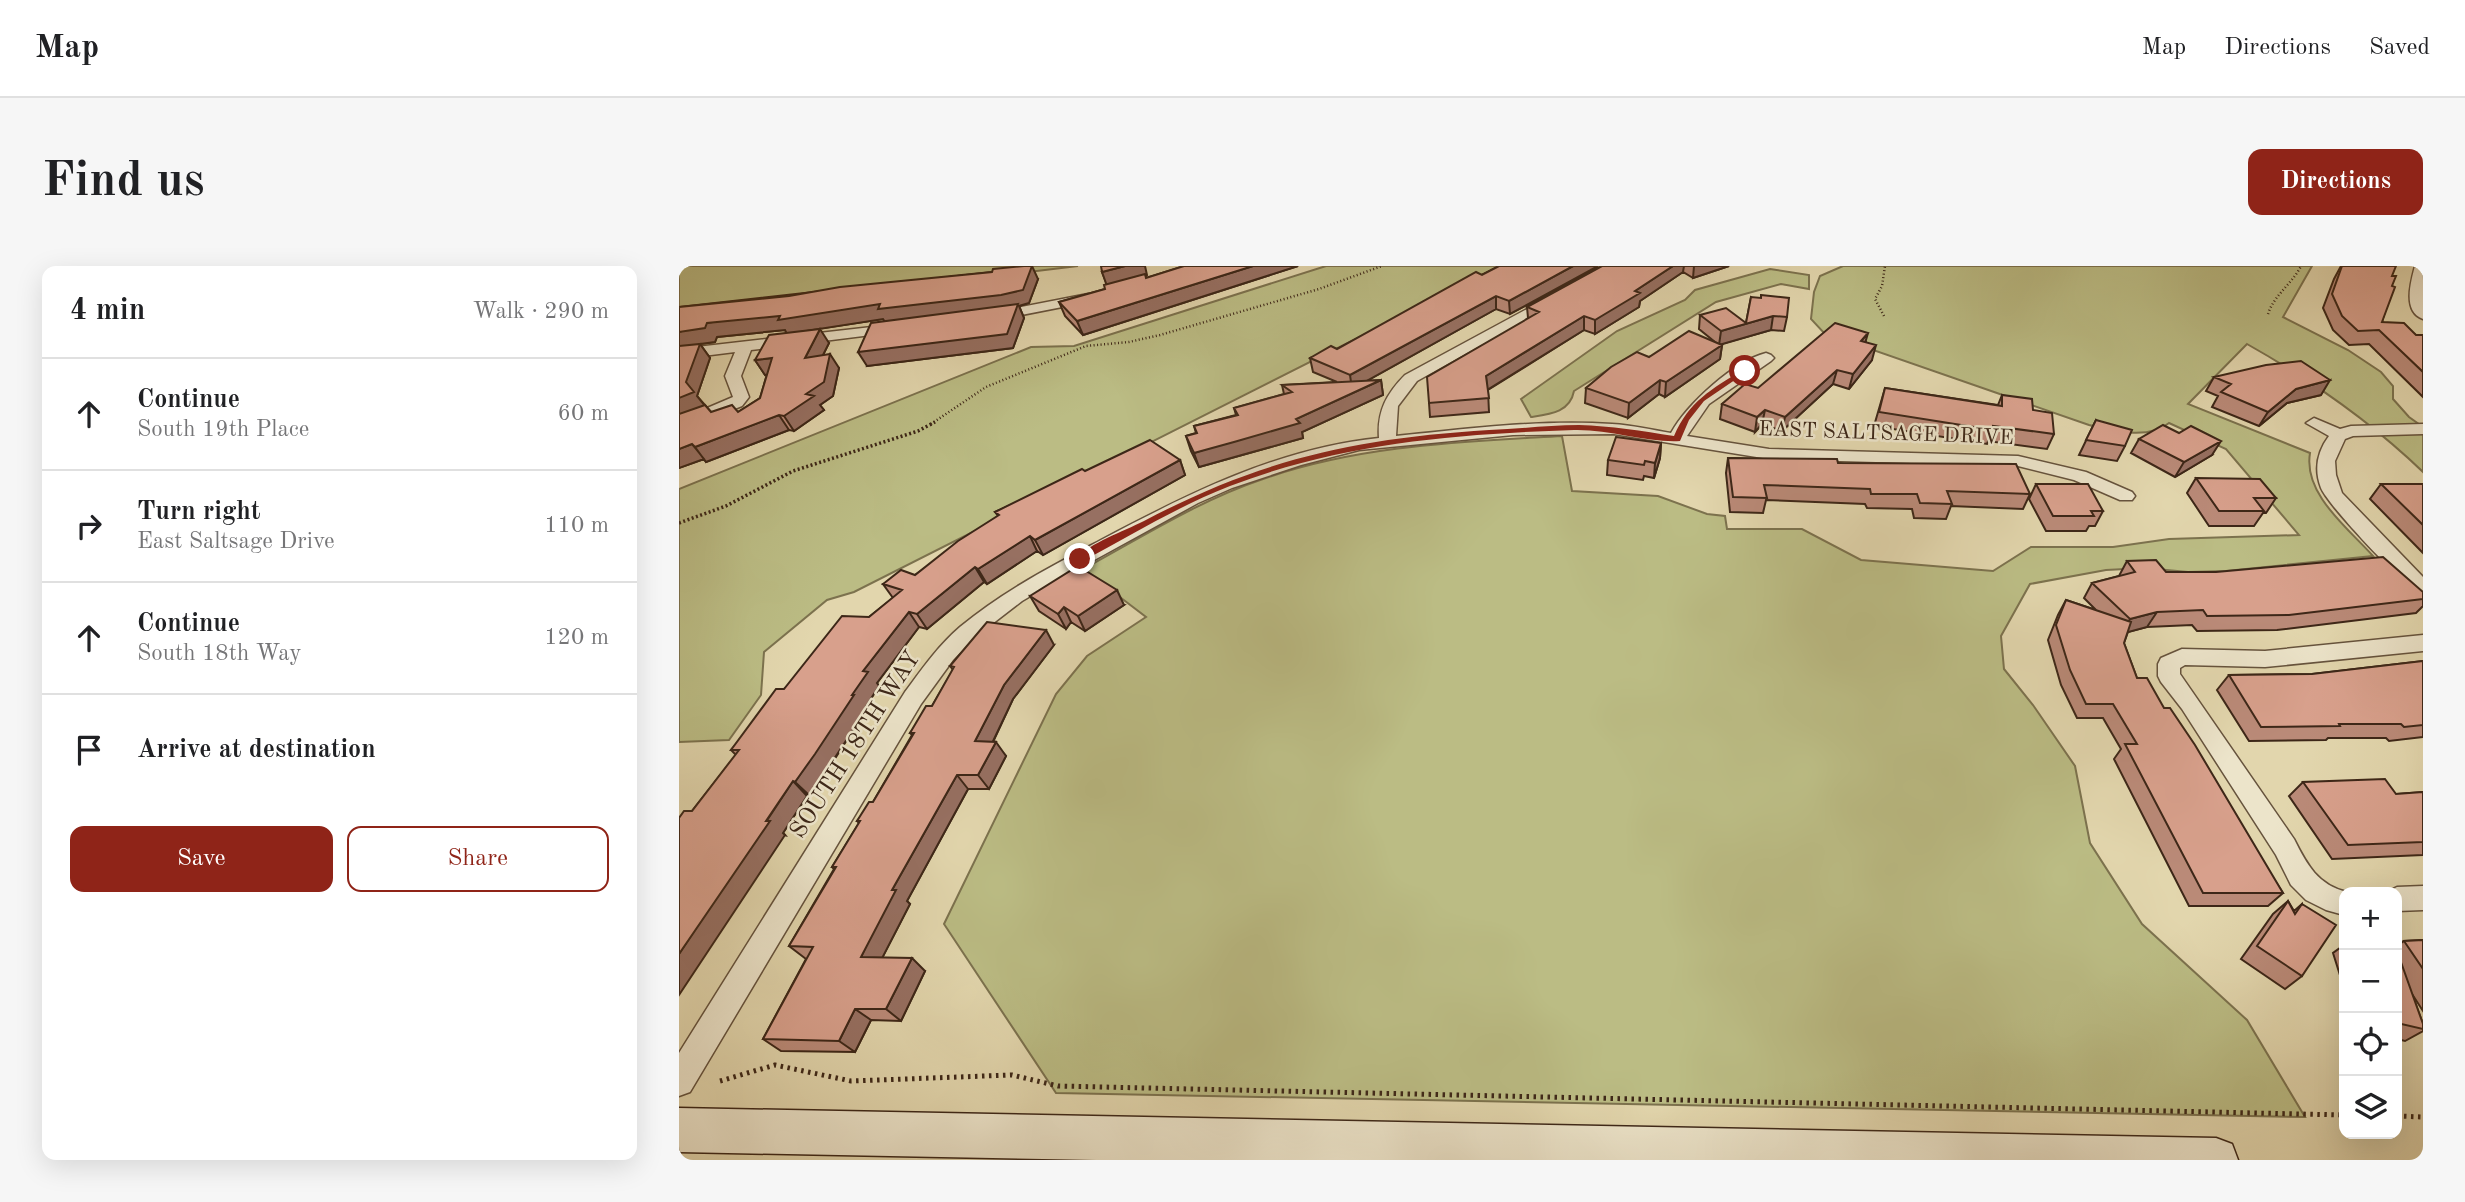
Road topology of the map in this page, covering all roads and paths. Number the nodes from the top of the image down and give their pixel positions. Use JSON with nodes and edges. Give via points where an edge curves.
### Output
{"nodes":[{"id":1,"x":1382,"y":266,"type":"edge"},
{"id":2,"x":1885,"y":266,"type":"edge"},
{"id":3,"x":2301,"y":266,"type":"edge"},
{"id":4,"x":2422,"y":266,"type":"edge"},
{"id":5,"x":1566,"y":292,"type":"edge"},
{"id":6,"x":1102,"y":294,"type":"edge"},
{"id":7,"x":2268,"y":314,"type":"dead end"},
{"id":8,"x":1884,"y":316,"type":"dead end"},
{"id":9,"x":2421,"y":316,"type":"edge"},
{"id":10,"x":981,"y":318,"type":"edge"},
{"id":11,"x":915,"y":326,"type":"edge"},
{"id":12,"x":745,"y":347,"type":"junction"},
{"id":13,"x":679,"y":354,"type":"edge"},
{"id":14,"x":1766,"y":358,"type":"dead end"},
{"id":15,"x":2314,"y":423,"type":"dead end"},
{"id":16,"x":679,"y":426,"type":"edge"},
{"id":17,"x":2417,"y":429,"type":"edge"},
{"id":18,"x":2382,"y":430,"type":"joint"},
{"id":19,"x":2339,"y":435,"type":"junction"},
{"id":20,"x":1677,"y":439,"type":"junction"},
{"id":21,"x":1388,"y":441,"type":"junction"},
{"id":22,"x":2126,"y":496,"type":"dead end"},
{"id":23,"x":679,"y":523,"type":"edge"},
{"id":24,"x":2423,"y":588,"type":"edge"},
{"id":25,"x":2423,"y":643,"type":"edge"},
{"id":26,"x":2423,"y":898,"type":"edge"},
{"id":27,"x":2402,"y":899,"type":"edge"},
{"id":28,"x":2339,"y":903,"type":"edge"},
{"id":29,"x":679,"y":1081,"type":"edge"},
{"id":30,"x":720,"y":1081,"type":"dead end"},
{"id":31,"x":2339,"y":1115,"type":"edge"},
{"id":32,"x":2402,"y":1116,"type":"edge"},
{"id":33,"x":2423,"y":1117,"type":"edge"},
{"id":34,"x":679,"y":1130,"type":"edge"},
{"id":35,"x":2216,"y":1160,"type":"edge"}],
"edges":[{"from":1,"to":23,"type":"path","via":[[1160,335],[1086,346],[1064,354],[986,387],[918,431],[793,471],[726,506]]},
{"from":2,"to":8,"type":"path","via":[[1875,299]]},
{"from":3,"to":7,"type":"path"},
{"from":4,"to":9,"type":"street","via":[[2415,293]]},
{"from":5,"to":21,"type":"street","via":[[1411,378],[1389,404],[1385,419]]},
{"from":6,"to":10,"type":"street"},
{"from":11,"to":12,"type":"street"},
{"from":12,"to":13,"type":"street"},
{"from":12,"to":16,"type":"street","via":[[733,376],[741,397],[736,403]]},
{"from":14,"to":20,"type":"street","via":[[1702,400],[1685,420]]},
{"from":15,"to":19,"type":"street"},
{"from":17,"to":18,"type":"street"},
{"from":18,"to":19,"type":"street"},
{"from":19,"to":24,"type":"street","via":[[2327,455],[2331,492]]},
{"from":20,"to":21,"type":"street","name":"EAST SALTSAGE DRIVE","via":[[1577,428]]},
{"from":20,"to":22,"type":"street","name":"EAST SALTSAGE DRIVE","via":[[1769,454],[2018,461],[2080,476]]},
{"from":21,"to":29,"type":"street","name":"SOUTH 18TH WAY","via":[[1295,461],[1192,499],[1015,596],[967,633],[944,655],[913,698]]},
{"from":25,"to":28,"type":"street","via":[[2265,659],[2182,657],[2169,664],[2169,676],[2285,847],[2300,877],[2315,892]]},
{"from":26,"to":27,"type":"street"},
{"from":30,"to":31,"type":"path","via":[[775,1065],[851,1081],[1012,1075],[1058,1086]]},
{"from":32,"to":33,"type":"path"},
{"from":34,"to":35,"type":"street"}]}
